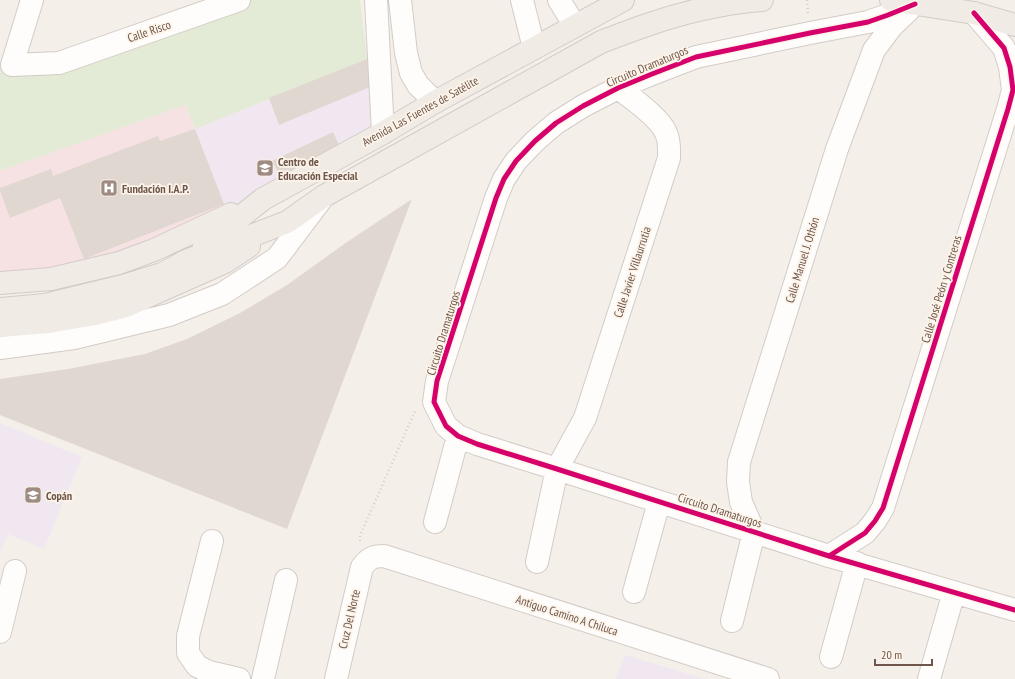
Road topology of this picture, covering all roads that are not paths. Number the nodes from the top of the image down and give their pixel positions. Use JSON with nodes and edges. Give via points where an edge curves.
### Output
{"nodes":[{"id":1,"x":32,"y":0,"type":"edge"},
{"id":2,"x":239,"y":0,"type":"edge"},
{"id":3,"x":376,"y":0,"type":"edge"},
{"id":4,"x":400,"y":0,"type":"edge"},
{"id":5,"x":522,"y":0,"type":"edge"},
{"id":6,"x":559,"y":0,"type":"edge"},
{"id":7,"x":762,"y":0,"type":"edge"},
{"id":8,"x":891,"y":0,"type":"edge"},
{"id":9,"x":619,"y":1,"type":"edge"},
{"id":10,"x":915,"y":4,"type":"junction"},
{"id":11,"x":974,"y":13,"type":"junction"},
{"id":12,"x":1015,"y":25,"type":"edge"},
{"id":13,"x":575,"y":26,"type":"junction"},
{"id":14,"x":534,"y":48,"type":"junction"},
{"id":15,"x":618,"y":88,"type":"junction"},
{"id":16,"x":435,"y":102,"type":"junction"},
{"id":17,"x":383,"y":133,"type":"junction"},
{"id":18,"x":324,"y":196,"type":"junction"},
{"id":19,"x":263,"y":200,"type":"junction"},
{"id":20,"x":287,"y":222,"type":"junction"},
{"id":21,"x":186,"y":261,"type":"junction"},
{"id":22,"x":0,"y":283,"type":"edge"},
{"id":23,"x":0,"y":309,"type":"edge"},
{"id":24,"x":0,"y":326,"type":"edge"},
{"id":25,"x":0,"y":348,"type":"edge"},
{"id":26,"x":458,"y":436,"type":"junction"},
{"id":27,"x":557,"y":469,"type":"junction"},
{"id":28,"x":659,"y":502,"type":"junction"},
{"id":29,"x":435,"y":522,"type":"dead end"},
{"id":30,"x":754,"y":532,"type":"junction"},
{"id":31,"x":212,"y":541,"type":"dead end"},
{"id":32,"x":829,"y":556,"type":"junction"},
{"id":33,"x":366,"y":561,"type":"joint"},
{"id":34,"x":537,"y":562,"type":"dead end"},
{"id":35,"x":857,"y":564,"type":"junction"},
{"id":36,"x":15,"y":571,"type":"dead end"},
{"id":37,"x":286,"y":580,"type":"dead end"},
{"id":38,"x":634,"y":592,"type":"dead end"},
{"id":39,"x":954,"y":592,"type":"junction"},
{"id":40,"x":1015,"y":610,"type":"edge"},
{"id":41,"x":732,"y":621,"type":"dead end"},
{"id":42,"x":0,"y":632,"type":"edge"},
{"id":43,"x":831,"y":657,"type":"dead end"},
{"id":44,"x":239,"y":679,"type":"edge"},
{"id":45,"x":263,"y":679,"type":"edge"},
{"id":46,"x":336,"y":679,"type":"edge"},
{"id":47,"x":768,"y":679,"type":"edge"},
{"id":48,"x":929,"y":679,"type":"edge"}],
"edges":[{"from":1,"to":2,"type":"street","name":"Calle Risco","via":[[12,65],[59,63]]},
{"from":3,"to":17,"type":"street"},
{"from":4,"to":16,"type":"street","via":[[411,73],[418,85]]},
{"from":5,"to":14,"type":"street"},
{"from":6,"to":13,"type":"street"},
{"from":7,"to":18,"type":"main road","name":"Avenida Las Fuentes de Satélite","via":[[696,10],[648,24],[601,42]]},
{"from":8,"to":10,"type":"main road"},
{"from":9,"to":13,"type":"main road","name":"Avenida Las Fuentes de Satélite"},
{"from":10,"to":11,"type":"main road"},
{"from":10,"to":15,"type":"street","name":"Circuito Dramaturgos","via":[[868,22],[696,57]]},
{"from":10,"to":30,"type":"street","name":"Calle Manuel J. Othón","via":[[892,26],[874,50],[837,149],[739,462],[741,502]]},
{"from":11,"to":12,"type":"main road"},
{"from":11,"to":32,"type":"street","name":"Calle José Peón y Contreras","via":[[1004,48],[1013,90],[1008,109],[883,508],[865,533]]},
{"from":13,"to":14,"type":"main road","name":"Avenida Las Fuentes de Satélite"},
{"from":14,"to":16,"type":"main road","name":"Avenida Las Fuentes de Satélite"},
{"from":15,"to":26,"type":"street","name":"Circuito Dramaturgos","via":[[556,123],[516,161],[504,180],[437,382],[434,402],[446,426]]},
{"from":15,"to":27,"type":"street","name":"Calle Javier Villaurrutia","via":[[649,112],[666,132],[669,158],[585,418]]},
{"from":16,"to":17,"type":"main road","name":"Avenida Las Fuentes de Satélite"},
{"from":17,"to":19,"type":"main road","name":"Avenida Las Fuentes de Satélite"},
{"from":18,"to":20,"type":"main road","name":"Avenida Las Fuentes de Satélite"},
{"from":18,"to":25,"type":"street","name":"Avenida Las Fuentes de Satélite","via":[[277,258],[222,294],[162,317],[74,338]]},
{"from":19,"to":21,"type":"main road","name":"Avenida Las Fuentes de Satélite"},
{"from":19,"to":22,"type":"main road","via":[[154,250],[118,263],[51,279]]},
{"from":20,"to":21,"type":"main road","name":"Avenida Las Fuentes de Satélite"},
{"from":20,"to":24,"type":"main road","via":[[224,262],[126,306],[49,322]]},
{"from":21,"to":23,"type":"main road","name":"Avenida Las Fuentes de Satélite","via":[[162,274],[123,286],[45,305]]},
{"from":26,"to":27,"type":"street","name":"Circuito Dramaturgos"},
{"from":26,"to":29,"type":"street"},
{"from":27,"to":28,"type":"street","name":"Circuito Dramaturgos"},
{"from":27,"to":34,"type":"street","name":"Calle Javier Villaurrutia"},
{"from":28,"to":30,"type":"street","name":"Circuito Dramaturgos"},
{"from":28,"to":38,"type":"street"},
{"from":30,"to":32,"type":"street","name":"Circuito Dramaturgos"},
{"from":30,"to":41,"type":"street"},
{"from":31,"to":44,"type":"street","via":[[188,636],[188,653],[197,666],[209,672]]},
{"from":32,"to":35,"type":"street","name":"Circuito Dramaturgos"},
{"from":33,"to":46,"type":"street","name":"Cruz Del Norte","via":[[362,567]]},
{"from":33,"to":47,"type":"street","name":"Antiguo Camino A Chiluca","via":[[375,556],[384,556]]},
{"from":35,"to":39,"type":"street","name":"Circuito Dramaturgos"},
{"from":35,"to":43,"type":"street"},
{"from":36,"to":42,"type":"street"},
{"from":37,"to":45,"type":"street"},
{"from":39,"to":40,"type":"street","name":"Circuito Dramaturgos"},
{"from":39,"to":48,"type":"street"}]}
